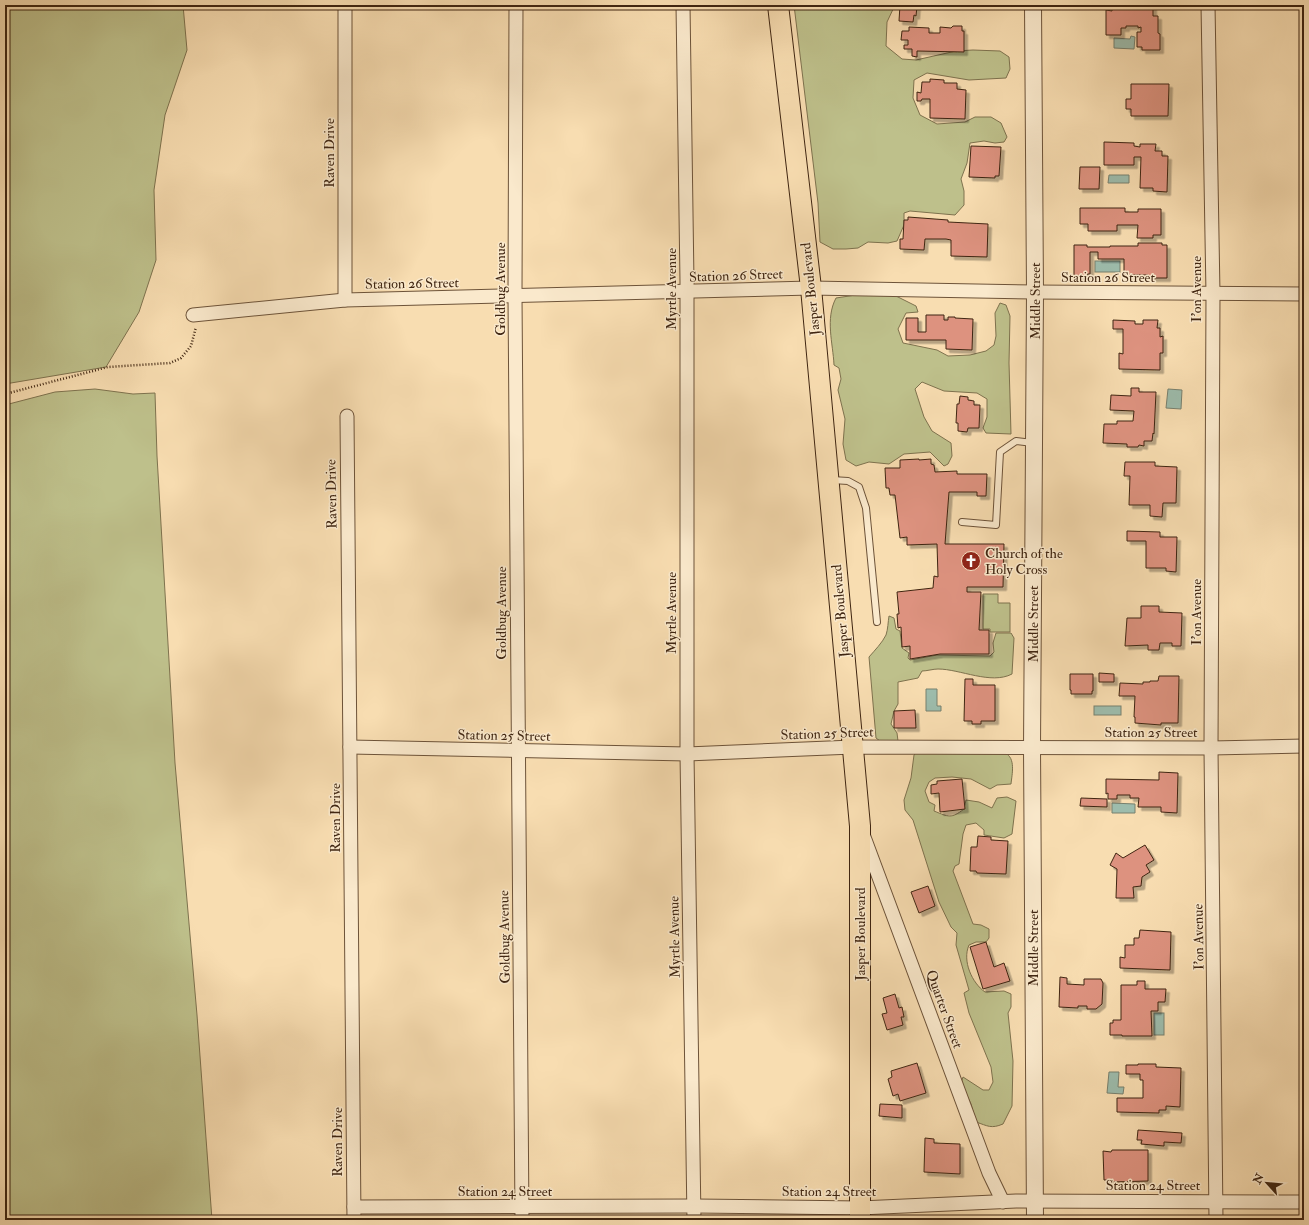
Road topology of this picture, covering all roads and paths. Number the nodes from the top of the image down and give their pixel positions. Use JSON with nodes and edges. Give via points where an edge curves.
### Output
{"nodes":[{"id":1,"x":345,"y":5,"type":"edge"},
{"id":2,"x":516,"y":5,"type":"edge"},
{"id":3,"x":683,"y":5,"type":"edge"},
{"id":4,"x":778,"y":5,"type":"edge"},
{"id":5,"x":1033,"y":5,"type":"edge"},
{"id":6,"x":1208,"y":5,"type":"edge"},
{"id":7,"x":810,"y":288,"type":"junction"},
{"id":8,"x":687,"y":292,"type":"junction"},
{"id":9,"x":1035,"y":292,"type":"junction"},
{"id":10,"x":1213,"y":294,"type":"junction"},
{"id":11,"x":1304,"y":294,"type":"edge"},
{"id":12,"x":515,"y":296,"type":"junction"},
{"id":13,"x":345,"y":300,"type":"junction"},
{"id":14,"x":198,"y":314,"type":"joint"},
{"id":15,"x":5,"y":394,"type":"edge"},
{"id":16,"x":347,"y":416,"type":"dead end"},
{"id":17,"x":1034,"y":443,"type":"junction"},
{"id":18,"x":828,"y":481,"type":"junction"},
{"id":19,"x":962,"y":522,"type":"dead end"},
{"id":20,"x":877,"y":622,"type":"dead end"},
{"id":21,"x":1304,"y":746,"type":"edge"},
{"id":22,"x":350,"y":747,"type":"junction"},
{"id":23,"x":853,"y":747,"type":"junction"},
{"id":24,"x":1032,"y":748,"type":"junction"},
{"id":25,"x":1212,"y":748,"type":"junction"},
{"id":26,"x":518,"y":752,"type":"junction"},
{"id":27,"x":687,"y":754,"type":"junction"},
{"id":28,"x":860,"y":826,"type":"junction"},
{"id":29,"x":1034,"y":1201,"type":"junction"},
{"id":30,"x":1003,"y":1202,"type":"junction"},
{"id":31,"x":1217,"y":1202,"type":"junction"},
{"id":32,"x":1304,"y":1202,"type":"edge"},
{"id":33,"x":354,"y":1206,"type":"junction"},
{"id":34,"x":695,"y":1206,"type":"junction"},
{"id":35,"x":522,"y":1213,"type":"edge"},
{"id":36,"x":860,"y":1214,"type":"edge"},
{"id":37,"x":354,"y":1220,"type":"edge"},
{"id":38,"x":694,"y":1220,"type":"edge"},
{"id":39,"x":1035,"y":1220,"type":"edge"},
{"id":40,"x":1216,"y":1220,"type":"edge"}],
"edges":[{"from":1,"to":13,"type":"street","name":"Raven Drive"},
{"from":2,"to":12,"type":"street","name":"Goldbug Avenue"},
{"from":3,"to":8,"type":"street","name":"Myrtle Avenue"},
{"from":4,"to":7,"type":"main road","name":"Jasper Boulevard"},
{"from":5,"to":9,"type":"street","name":"Middle Street"},
{"from":6,"to":10,"type":"street","name":"I'on Avenue"},
{"from":7,"to":8,"type":"street","name":"Station 26 Street"},
{"from":7,"to":9,"type":"street","name":"Station 26 Street"},
{"from":7,"to":18,"type":"main road","name":"Jasper Boulevard"},
{"from":8,"to":12,"type":"street","name":"Station 26 Street"},
{"from":8,"to":27,"type":"street","name":"Myrtle Avenue"},
{"from":9,"to":10,"type":"street","name":"Station 26 Street"},
{"from":9,"to":17,"type":"street","name":"Middle Street"},
{"from":10,"to":11,"type":"street","name":"Station 26 Street"},
{"from":10,"to":25,"type":"street","name":"I'on Avenue"},
{"from":12,"to":13,"type":"street","name":"Station 26 Street"},
{"from":12,"to":26,"type":"street","name":"Goldbug Avenue"},
{"from":13,"to":14,"type":"street","name":"Station 26 Street"},
{"from":14,"to":15,"type":"path","via":[[191,346],[181,358],[170,363],[108,367]]},
{"from":16,"to":22,"type":"street","name":"Raven Drive"},
{"from":17,"to":19,"type":"lane","via":[[1016,441],[1000,452],[996,525]]},
{"from":17,"to":24,"type":"street","name":"Middle Street"},
{"from":18,"to":20,"type":"lane","via":[[848,481],[859,487],[866,508]]},
{"from":18,"to":23,"type":"main road","name":"Jasper Boulevard"},
{"from":21,"to":25,"type":"street","name":"Station 25 Street"},
{"from":22,"to":26,"type":"street","name":"Station 25 Street"},
{"from":22,"to":33,"type":"street","name":"Raven Drive"},
{"from":23,"to":24,"type":"street","name":"Station 25 Street"},
{"from":23,"to":27,"type":"street","name":"Station 25 Street"},
{"from":23,"to":28,"type":"main road","name":"Jasper Boulevard"},
{"from":24,"to":25,"type":"street","name":"Station 25 Street"},
{"from":24,"to":29,"type":"street","name":"Middle Street"},
{"from":25,"to":31,"type":"street","name":"I'on Avenue"},
{"from":26,"to":27,"type":"street","name":"Station 25 Street"},
{"from":26,"to":35,"type":"street","name":"Goldbug Avenue"},
{"from":27,"to":34,"type":"street","name":"Myrtle Avenue"},
{"from":28,"to":30,"type":"street","name":"Quarter Street","via":[[989,1173]]},
{"from":28,"to":36,"type":"main road","name":"Jasper Boulevard"},
{"from":29,"to":30,"type":"street","name":"Station 24 Street"},
{"from":29,"to":31,"type":"street","name":"Station 24 Street"},
{"from":29,"to":39,"type":"street","name":"Middle Street"},
{"from":30,"to":36,"type":"street","name":"Station 24 Street"},
{"from":31,"to":32,"type":"street","name":"Station 24 Street"},
{"from":31,"to":40,"type":"street","name":"I'on Avenue"},
{"from":33,"to":35,"type":"street","name":"Station 24 Street"},
{"from":33,"to":37,"type":"street","name":"Raven Drive"},
{"from":34,"to":35,"type":"street","name":"Station 24 Street"},
{"from":34,"to":36,"type":"street","name":"Station 24 Street"},
{"from":34,"to":38,"type":"street","name":"Myrtle Avenue"}]}
